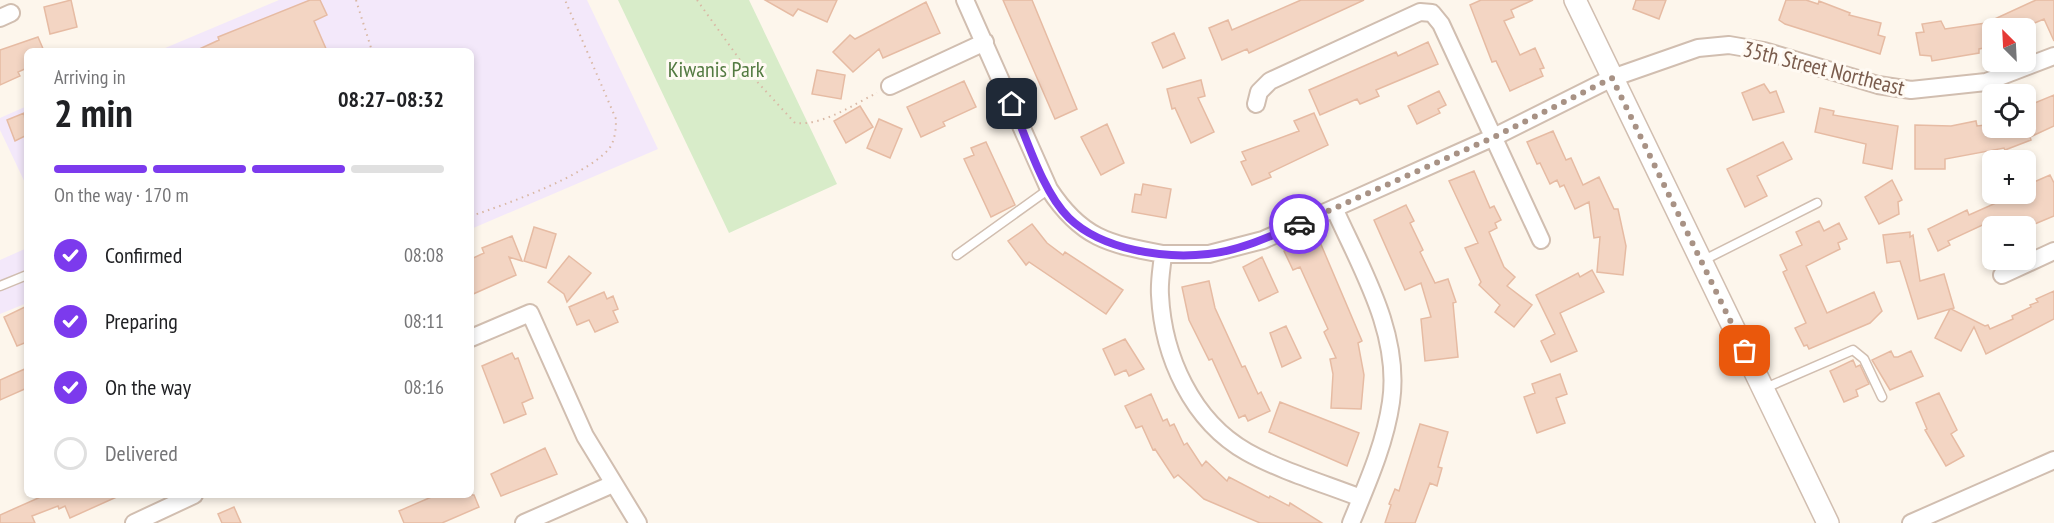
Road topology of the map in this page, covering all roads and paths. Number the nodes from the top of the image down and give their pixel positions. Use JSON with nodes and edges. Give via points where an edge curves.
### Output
{"nodes":[{"id":1,"x":356,"y":0,"type":"edge"},
{"id":2,"x":565,"y":0,"type":"edge"},
{"id":3,"x":697,"y":0,"type":"edge"},
{"id":4,"x":965,"y":0,"type":"edge"},
{"id":5,"x":1575,"y":0,"type":"edge"},
{"id":6,"x":985,"y":42,"type":"junction"},
{"id":7,"x":371,"y":48,"type":"edge"},
{"id":8,"x":2054,"y":56,"type":"edge"},
{"id":9,"x":1612,"y":78,"type":"junction"},
{"id":10,"x":890,"y":86,"type":"joint"},
{"id":11,"x":1256,"y":104,"type":"dead end"},
{"id":12,"x":1494,"y":137,"type":"junction"},
{"id":13,"x":1049,"y":189,"type":"junction"},
{"id":14,"x":1818,"y":203,"type":"dead end"},
{"id":15,"x":1334,"y":208,"type":"junction"},
{"id":16,"x":474,"y":215,"type":"edge"},
{"id":17,"x":1541,"y":240,"type":"dead end"},
{"id":18,"x":2054,"y":251,"type":"edge"},
{"id":19,"x":1163,"y":254,"type":"junction"},
{"id":20,"x":957,"y":255,"type":"dead end"},
{"id":21,"x":1701,"y":262,"type":"junction"},
{"id":22,"x":2002,"y":275,"type":"dead end"},
{"id":23,"x":24,"y":276,"type":"edge"},
{"id":24,"x":0,"y":286,"type":"edge"},
{"id":25,"x":474,"y":337,"type":"edge"},
{"id":26,"x":1763,"y":389,"type":"junction"},
{"id":27,"x":1882,"y":398,"type":"dead end"},
{"id":28,"x":2054,"y":460,"type":"edge"},
{"id":29,"x":613,"y":484,"type":"junction"},
{"id":30,"x":188,"y":498,"type":"edge"},
{"id":31,"x":1361,"y":498,"type":"junction"},
{"id":32,"x":134,"y":523,"type":"edge"},
{"id":33,"x":524,"y":523,"type":"edge"},
{"id":34,"x":638,"y":523,"type":"edge"},
{"id":35,"x":1351,"y":523,"type":"edge"},
{"id":36,"x":1828,"y":523,"type":"edge"},
{"id":37,"x":1911,"y":523,"type":"edge"}],
"edges":[{"from":1,"to":7,"type":"path"},
{"from":2,"to":16,"type":"path","via":[[616,119],[609,149],[583,170]]},
{"from":3,"to":10,"type":"path","via":[[750,75],[795,123],[819,121]]},
{"from":4,"to":6,"type":"street","name":"35th Street Northeast"},
{"from":5,"to":9,"type":"street"},
{"from":6,"to":10,"type":"street"},
{"from":6,"to":13,"type":"street","name":"35th Street Northeast"},
{"from":8,"to":9,"type":"street","name":"35th Street Northeast","via":[[1986,82],[1925,90],[1888,88],[1764,51],[1729,45],[1698,48]]},
{"from":9,"to":12,"type":"street","name":"35th Street Northeast"},
{"from":9,"to":21,"type":"street"},
{"from":11,"to":12,"type":"street","via":[[1259,92],[1270,81],[1419,12],[1432,13],[1441,24]]},
{"from":12,"to":15,"type":"street","name":"35th Street Northeast"},
{"from":12,"to":17,"type":"street"},
{"from":13,"to":19,"type":"street","name":"35th Street Northeast","via":[[1069,218],[1087,231],[1122,246]]},
{"from":13,"to":20,"type":"lane"},
{"from":14,"to":21,"type":"lane"},
{"from":15,"to":19,"type":"street","name":"35th Street Northeast","via":[[1263,240],[1209,254]]},
{"from":15,"to":31,"type":"street","via":[[1374,298],[1392,365],[1392,401]]},
{"from":18,"to":22,"type":"street"},
{"from":19,"to":31,"type":"street","via":[[1160,293],[1175,362],[1192,401],[1217,432],[1248,452]]},
{"from":21,"to":26,"type":"street"},
{"from":23,"to":24,"type":"lane"},
{"from":25,"to":29,"type":"street","via":[[530,313],[585,436]]},
{"from":26,"to":27,"type":"lane","via":[[1853,350],[1862,356]]},
{"from":26,"to":36,"type":"street"},
{"from":28,"to":37,"type":"street"},
{"from":29,"to":33,"type":"street"},
{"from":29,"to":34,"type":"street"},
{"from":30,"to":32,"type":"street"},
{"from":31,"to":35,"type":"street"}]}
